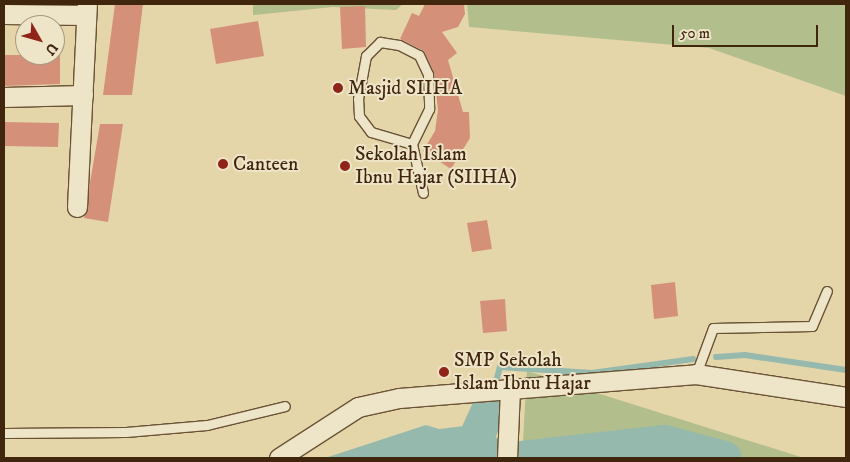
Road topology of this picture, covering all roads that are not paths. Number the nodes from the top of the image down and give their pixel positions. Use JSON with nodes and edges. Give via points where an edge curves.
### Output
{"nodes":[{"id":1,"x":86,"y":10,"type":"edge"},
{"id":2,"x":4,"y":14,"type":"edge"},
{"id":3,"x":83,"y":95,"type":"junction"},
{"id":4,"x":4,"y":97,"type":"edge"},
{"id":5,"x":412,"y":144,"type":"junction"},
{"id":6,"x":423,"y":193,"type":"dead end"},
{"id":7,"x":77,"y":207,"type":"dead end"},
{"id":8,"x":827,"y":291,"type":"dead end"},
{"id":9,"x":696,"y":374,"type":"junction"},
{"id":10,"x":499,"y":391,"type":"junction"},
{"id":11,"x":846,"y":397,"type":"edge"},
{"id":12,"x":285,"y":406,"type":"dead end"},
{"id":13,"x":4,"y":433,"type":"edge"},
{"id":14,"x":506,"y":449,"type":"edge"},
{"id":15,"x":279,"y":458,"type":"edge"}],
"edges":[{"from":1,"to":2,"type":"street"},
{"from":1,"to":3,"type":"street"},
{"from":3,"to":4,"type":"street"},
{"from":3,"to":7,"type":"street"},
{"from":5,"to":5,"type":"lane","via":[[429,109],[428,74],[419,55],[399,45],[380,42],[366,56],[358,98],[359,116],[371,132]]},
{"from":5,"to":6,"type":"lane"},
{"from":8,"to":9,"type":"lane","via":[[812,326],[713,328]]},
{"from":9,"to":10,"type":"street"},
{"from":9,"to":11,"type":"street"},
{"from":10,"to":14,"type":"street"},
{"from":10,"to":15,"type":"street","via":[[400,398],[358,407]]},
{"from":12,"to":13,"type":"lane","via":[[207,425],[126,432]]}]}
